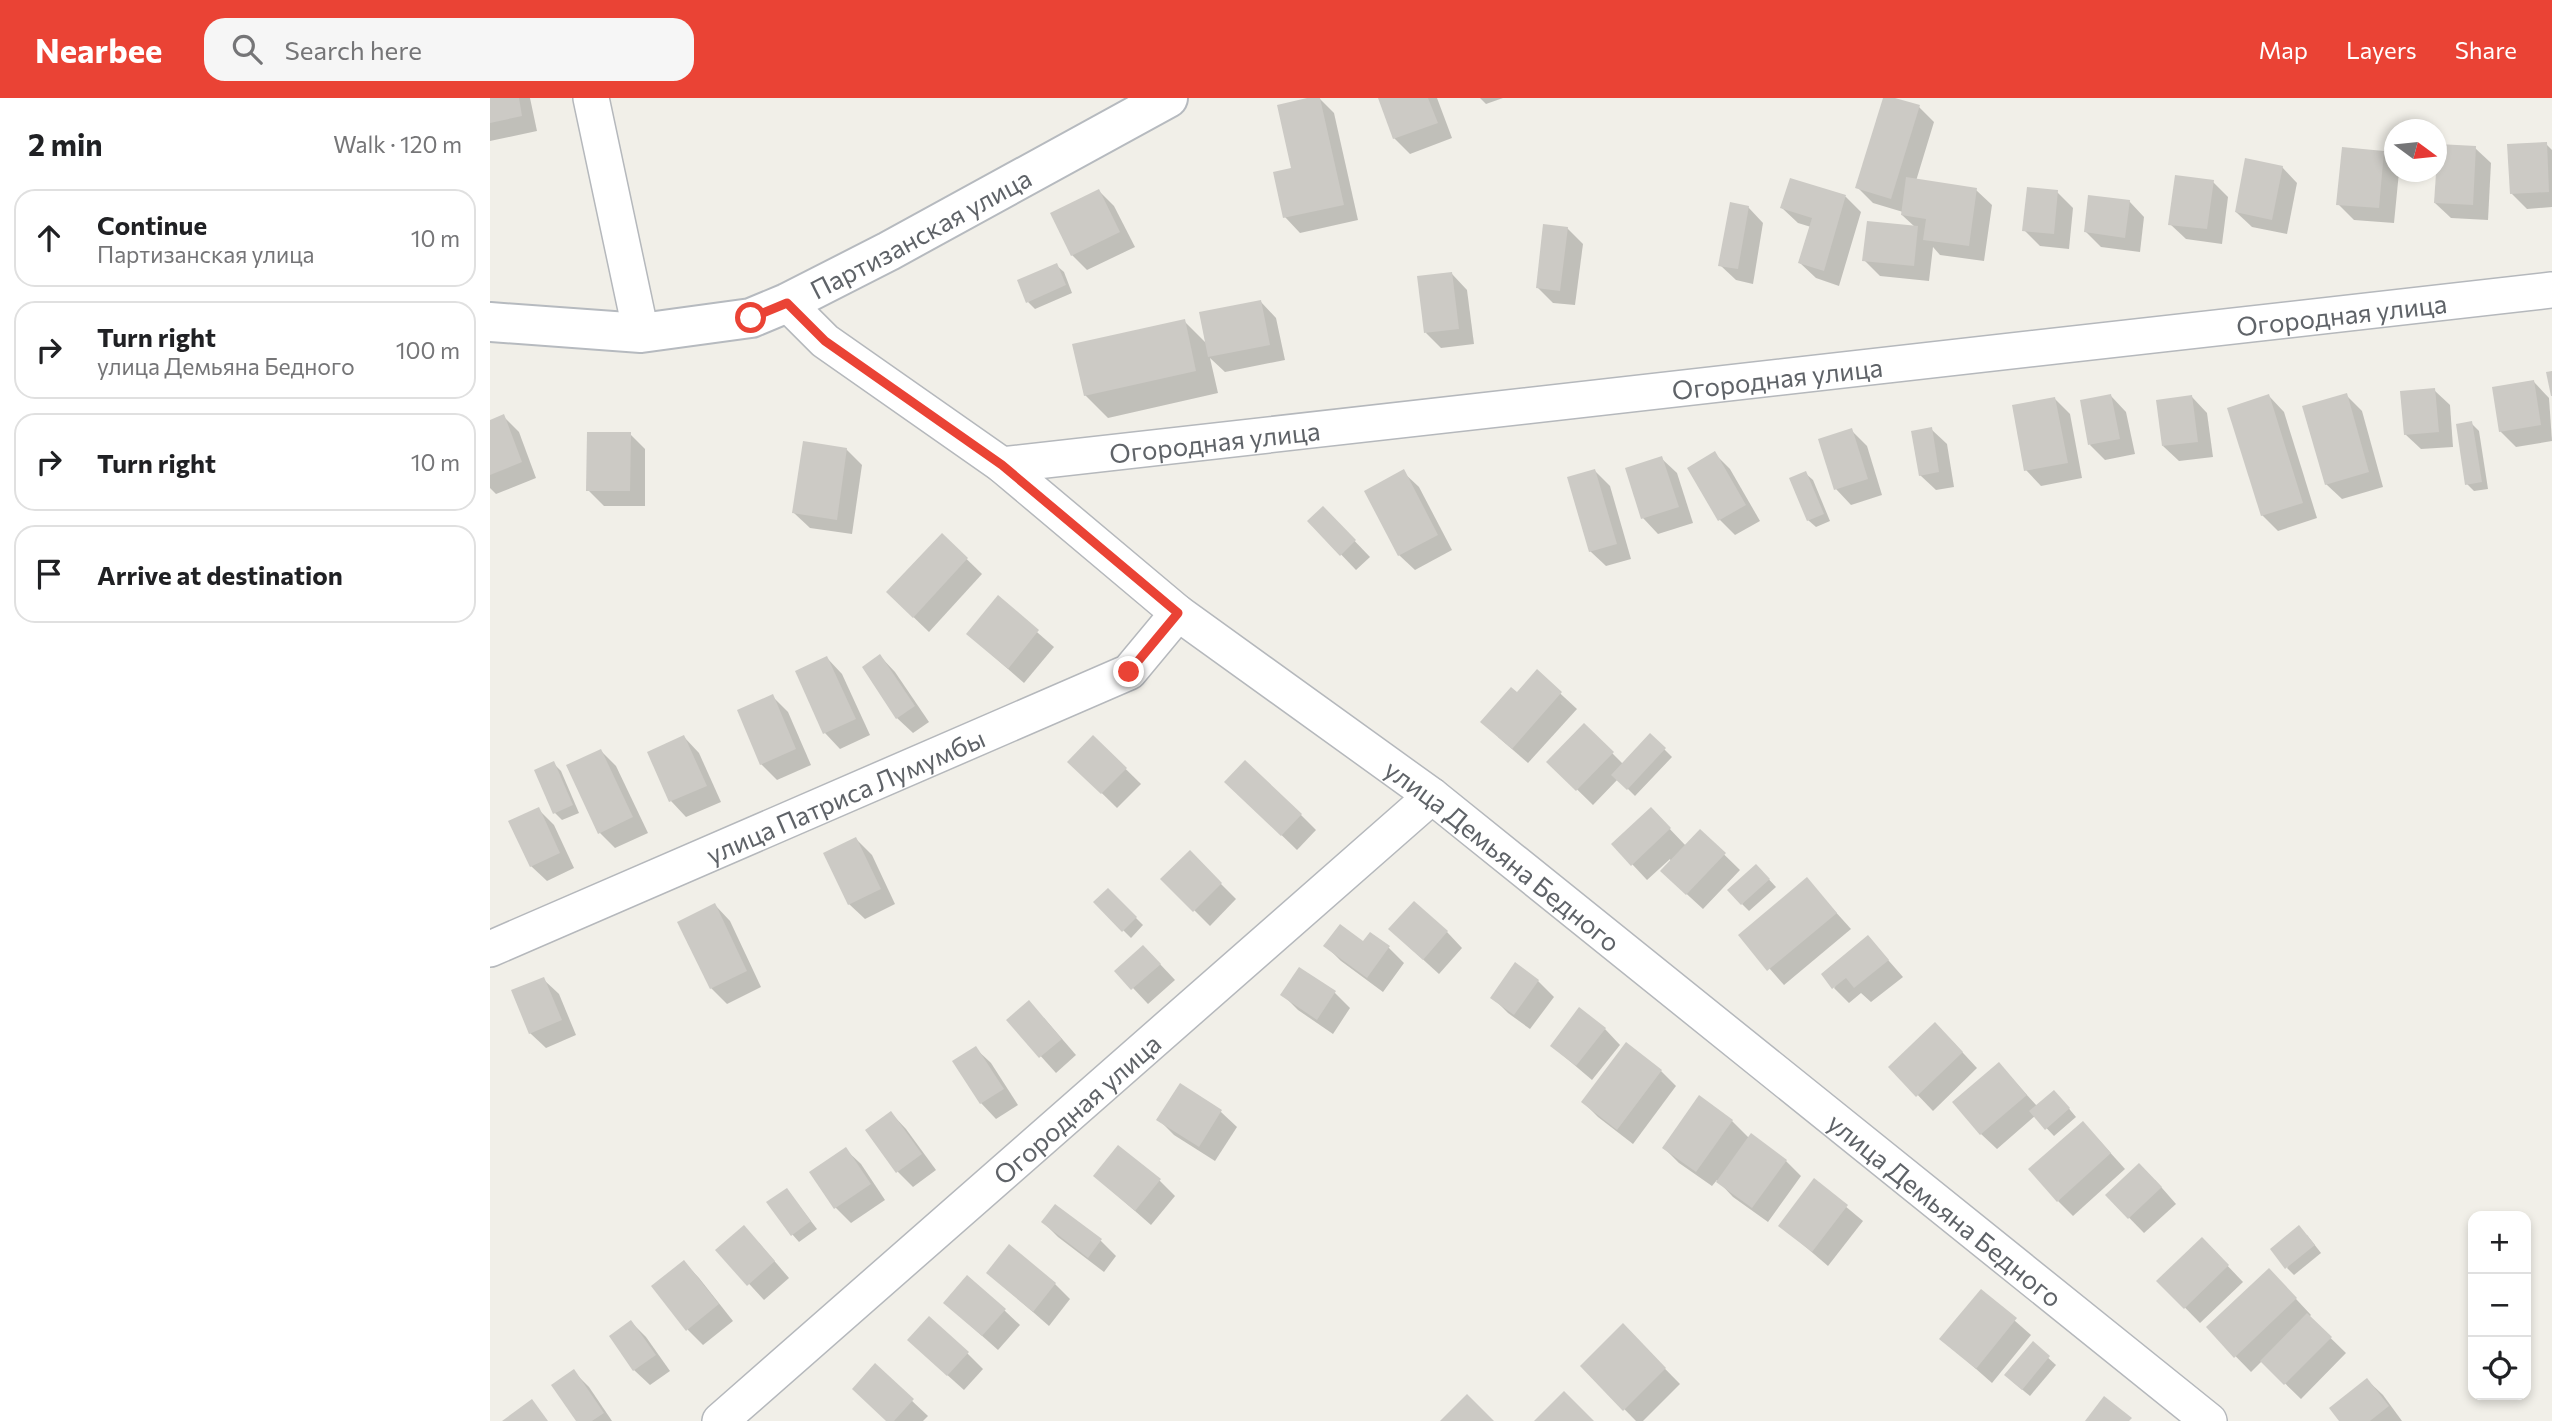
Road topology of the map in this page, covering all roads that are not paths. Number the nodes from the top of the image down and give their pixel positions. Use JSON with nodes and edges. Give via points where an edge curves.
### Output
{"nodes":[{"id":1,"x":591,"y":98,"type":"edge"},
{"id":2,"x":1168,"y":98,"type":"edge"},
{"id":3,"x":2552,"y":289,"type":"edge"},
{"id":4,"x":787,"y":303,"type":"junction"},
{"id":5,"x":490,"y":322,"type":"edge"},
{"id":6,"x":641,"y":333,"type":"junction"},
{"id":7,"x":1002,"y":465,"type":"junction"},
{"id":8,"x":1178,"y":613,"type":"junction"},
{"id":9,"x":1432,"y":796,"type":"junction"},
{"id":10,"x":490,"y":949,"type":"edge"},
{"id":11,"x":720,"y":1421,"type":"edge"},
{"id":12,"x":2209,"y":1421,"type":"edge"}],
"edges":[{"from":1,"to":6,"type":"street"},
{"from":2,"to":4,"type":"street","name":"Партизанская улица"},
{"from":3,"to":7,"type":"street","name":"Огородная улица"},
{"from":4,"to":6,"type":"street","name":"Партизанская улица","via":[[751,318]]},
{"from":4,"to":7,"type":"street","name":"улица Демьяна Бедного","via":[[825,341]]},
{"from":5,"to":6,"type":"street","name":"Партизанская улица"},
{"from":7,"to":8,"type":"street","name":"улица Демьяна Бедного"},
{"from":8,"to":9,"type":"street","name":"улица Демьяна Бедного"},
{"from":8,"to":10,"type":"street","name":"улица Патриса Лумумбы","via":[[1129,672]]},
{"from":9,"to":11,"type":"street","name":"Огородная улица"},
{"from":9,"to":12,"type":"street","name":"улица Демьяна Бедного"}]}
